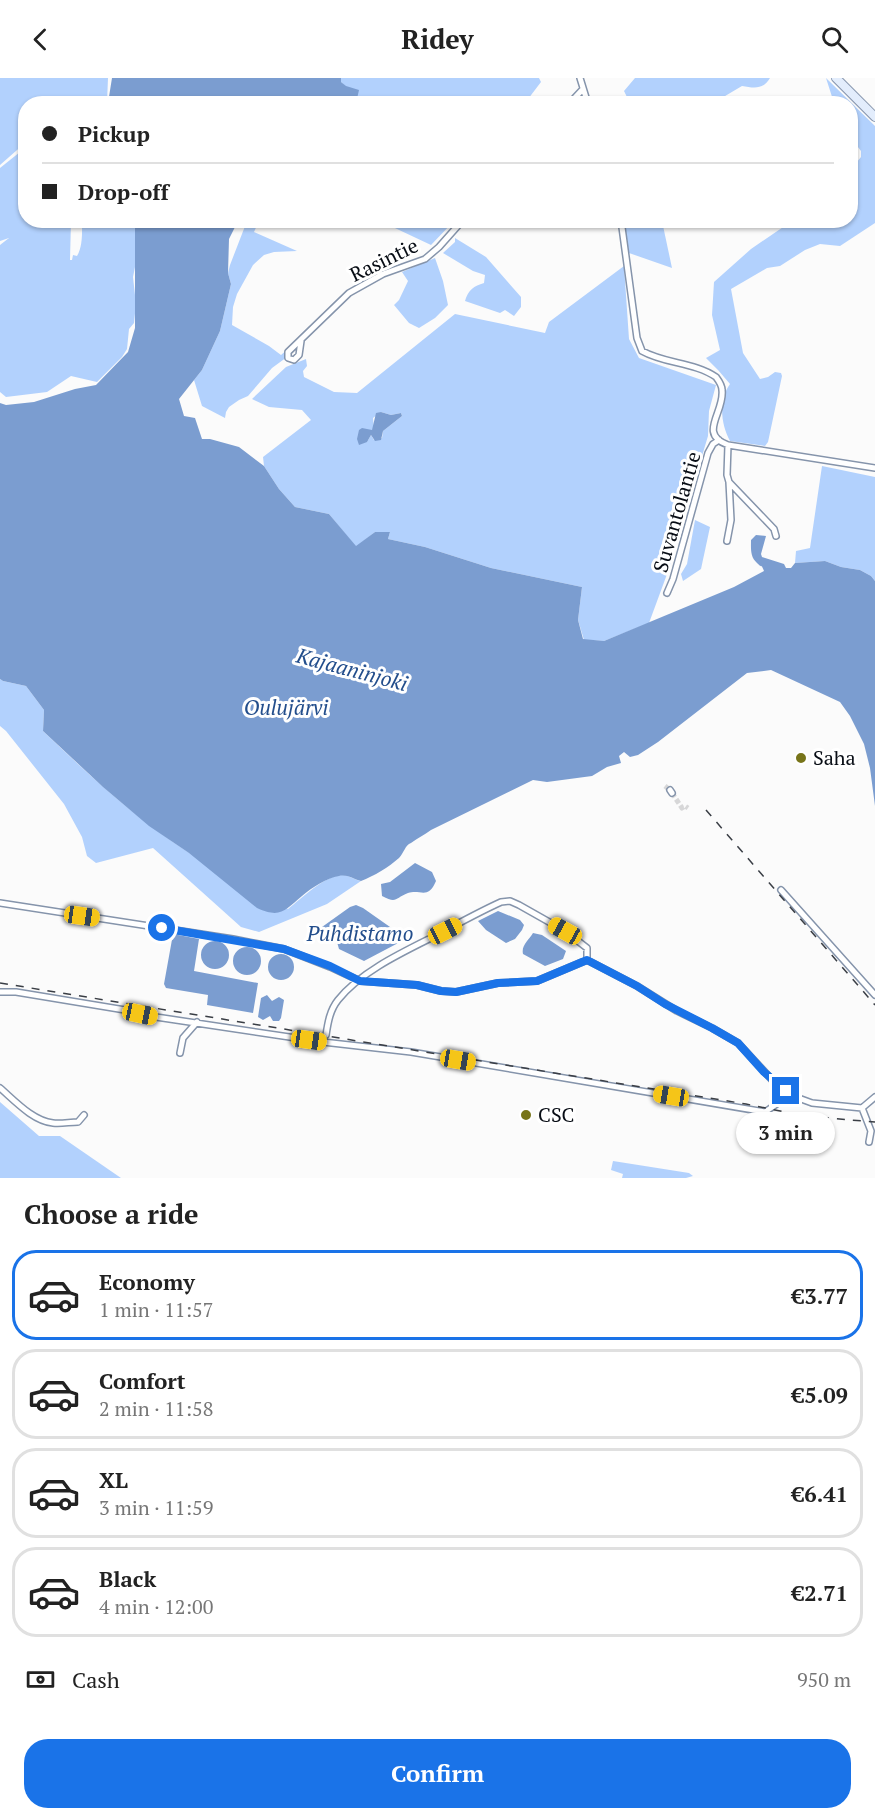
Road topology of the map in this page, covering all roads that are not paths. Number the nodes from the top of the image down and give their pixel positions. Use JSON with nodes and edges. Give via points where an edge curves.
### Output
{"nodes":[{"id":1,"x":580,"y":78,"type":"edge"},
{"id":2,"x":836,"y":78,"type":"edge"},
{"id":3,"x":583,"y":89,"type":"junction"},
{"id":4,"x":576,"y":96,"type":"edge"},
{"id":5,"x":585,"y":96,"type":"edge"},
{"id":6,"x":854,"y":96,"type":"edge"},
{"id":7,"x":858,"y":100,"type":"edge"},
{"id":8,"x":875,"y":117,"type":"edge"},
{"id":9,"x":456,"y":228,"type":"edge"},
{"id":10,"x":622,"y":228,"type":"edge"},
{"id":11,"x":301,"y":341,"type":"junction"},
{"id":12,"x":718,"y":440,"type":"junction"},
{"id":13,"x":728,"y":445,"type":"junction"},
{"id":14,"x":875,"y":468,"type":"edge"},
{"id":15,"x":729,"y":482,"type":"junction"},
{"id":16,"x":776,"y":536,"type":"dead end"},
{"id":17,"x":727,"y":541,"type":"dead end"},
{"id":18,"x":667,"y":593,"type":"dead end"},
{"id":19,"x":782,"y":890,"type":"dead end"},
{"id":20,"x":0,"y":903,"type":"edge"},
{"id":21,"x":587,"y":960,"type":"junction"},
{"id":22,"x":360,"y":981,"type":"junction"},
{"id":23,"x":0,"y":992,"type":"edge"},
{"id":24,"x":875,"y":995,"type":"edge"},
{"id":25,"x":197,"y":1022,"type":"junction"},
{"id":26,"x":326,"y":1035,"type":"dead end"},
{"id":27,"x":180,"y":1053,"type":"dead end"},
{"id":28,"x":0,"y":1088,"type":"edge"},
{"id":29,"x":786,"y":1091,"type":"junction"},
{"id":30,"x":875,"y":1097,"type":"edge"},
{"id":31,"x":862,"y":1108,"type":"junction"},
{"id":32,"x":84,"y":1115,"type":"dead end"},
{"id":33,"x":869,"y":1142,"type":"dead end"}],
"edges":[{"from":1,"to":3,"type":"street"},
{"from":2,"to":6,"type":"street"},
{"from":3,"to":4,"type":"street"},
{"from":3,"to":5,"type":"street"},
{"from":7,"to":8,"type":"street"},
{"from":9,"to":11,"type":"street","name":"Rasintie","via":[[424,259],[383,274],[349,293]]},
{"from":10,"to":12,"type":"street","name":"Suvantolantie","via":[[642,351],[716,377],[722,400],[712,429]]},
{"from":11,"to":11,"type":"street","name":"Rasintie","via":[[288,352],[288,358],[294,360],[299,355]]},
{"from":12,"to":13,"type":"street","name":"Suvantolantie"},
{"from":12,"to":18,"type":"street","name":"Suvantolantie","via":[[708,453]]},
{"from":13,"to":14,"type":"street","name":"Suvantolantie"},
{"from":13,"to":15,"type":"street"},
{"from":15,"to":16,"type":"street","via":[[774,529]]},
{"from":15,"to":17,"type":"street"},
{"from":19,"to":24,"type":"street"},
{"from":20,"to":22,"type":"street","via":[[284,949]]},
{"from":21,"to":22,"type":"street","via":[[537,981],[498,983],[456,992]]},
{"from":21,"to":22,"type":"street","via":[[587,948],[565,931],[505,901],[399,954]]},
{"from":21,"to":29,"type":"street","via":[[738,1043]]},
{"from":22,"to":26,"type":"street","via":[[337,1001]]},
{"from":23,"to":25,"type":"street"},
{"from":25,"to":27,"type":"street","via":[[183,1038]]},
{"from":25,"to":29,"type":"street","via":[[411,1052],[765,1112],[781,1101]]},
{"from":28,"to":32,"type":"street","via":[[39,1119],[78,1122]]},
{"from":29,"to":31,"type":"street","via":[[812,1102]]},
{"from":30,"to":31,"type":"street"},
{"from":31,"to":33,"type":"street","via":[[870,1131]]}]}
